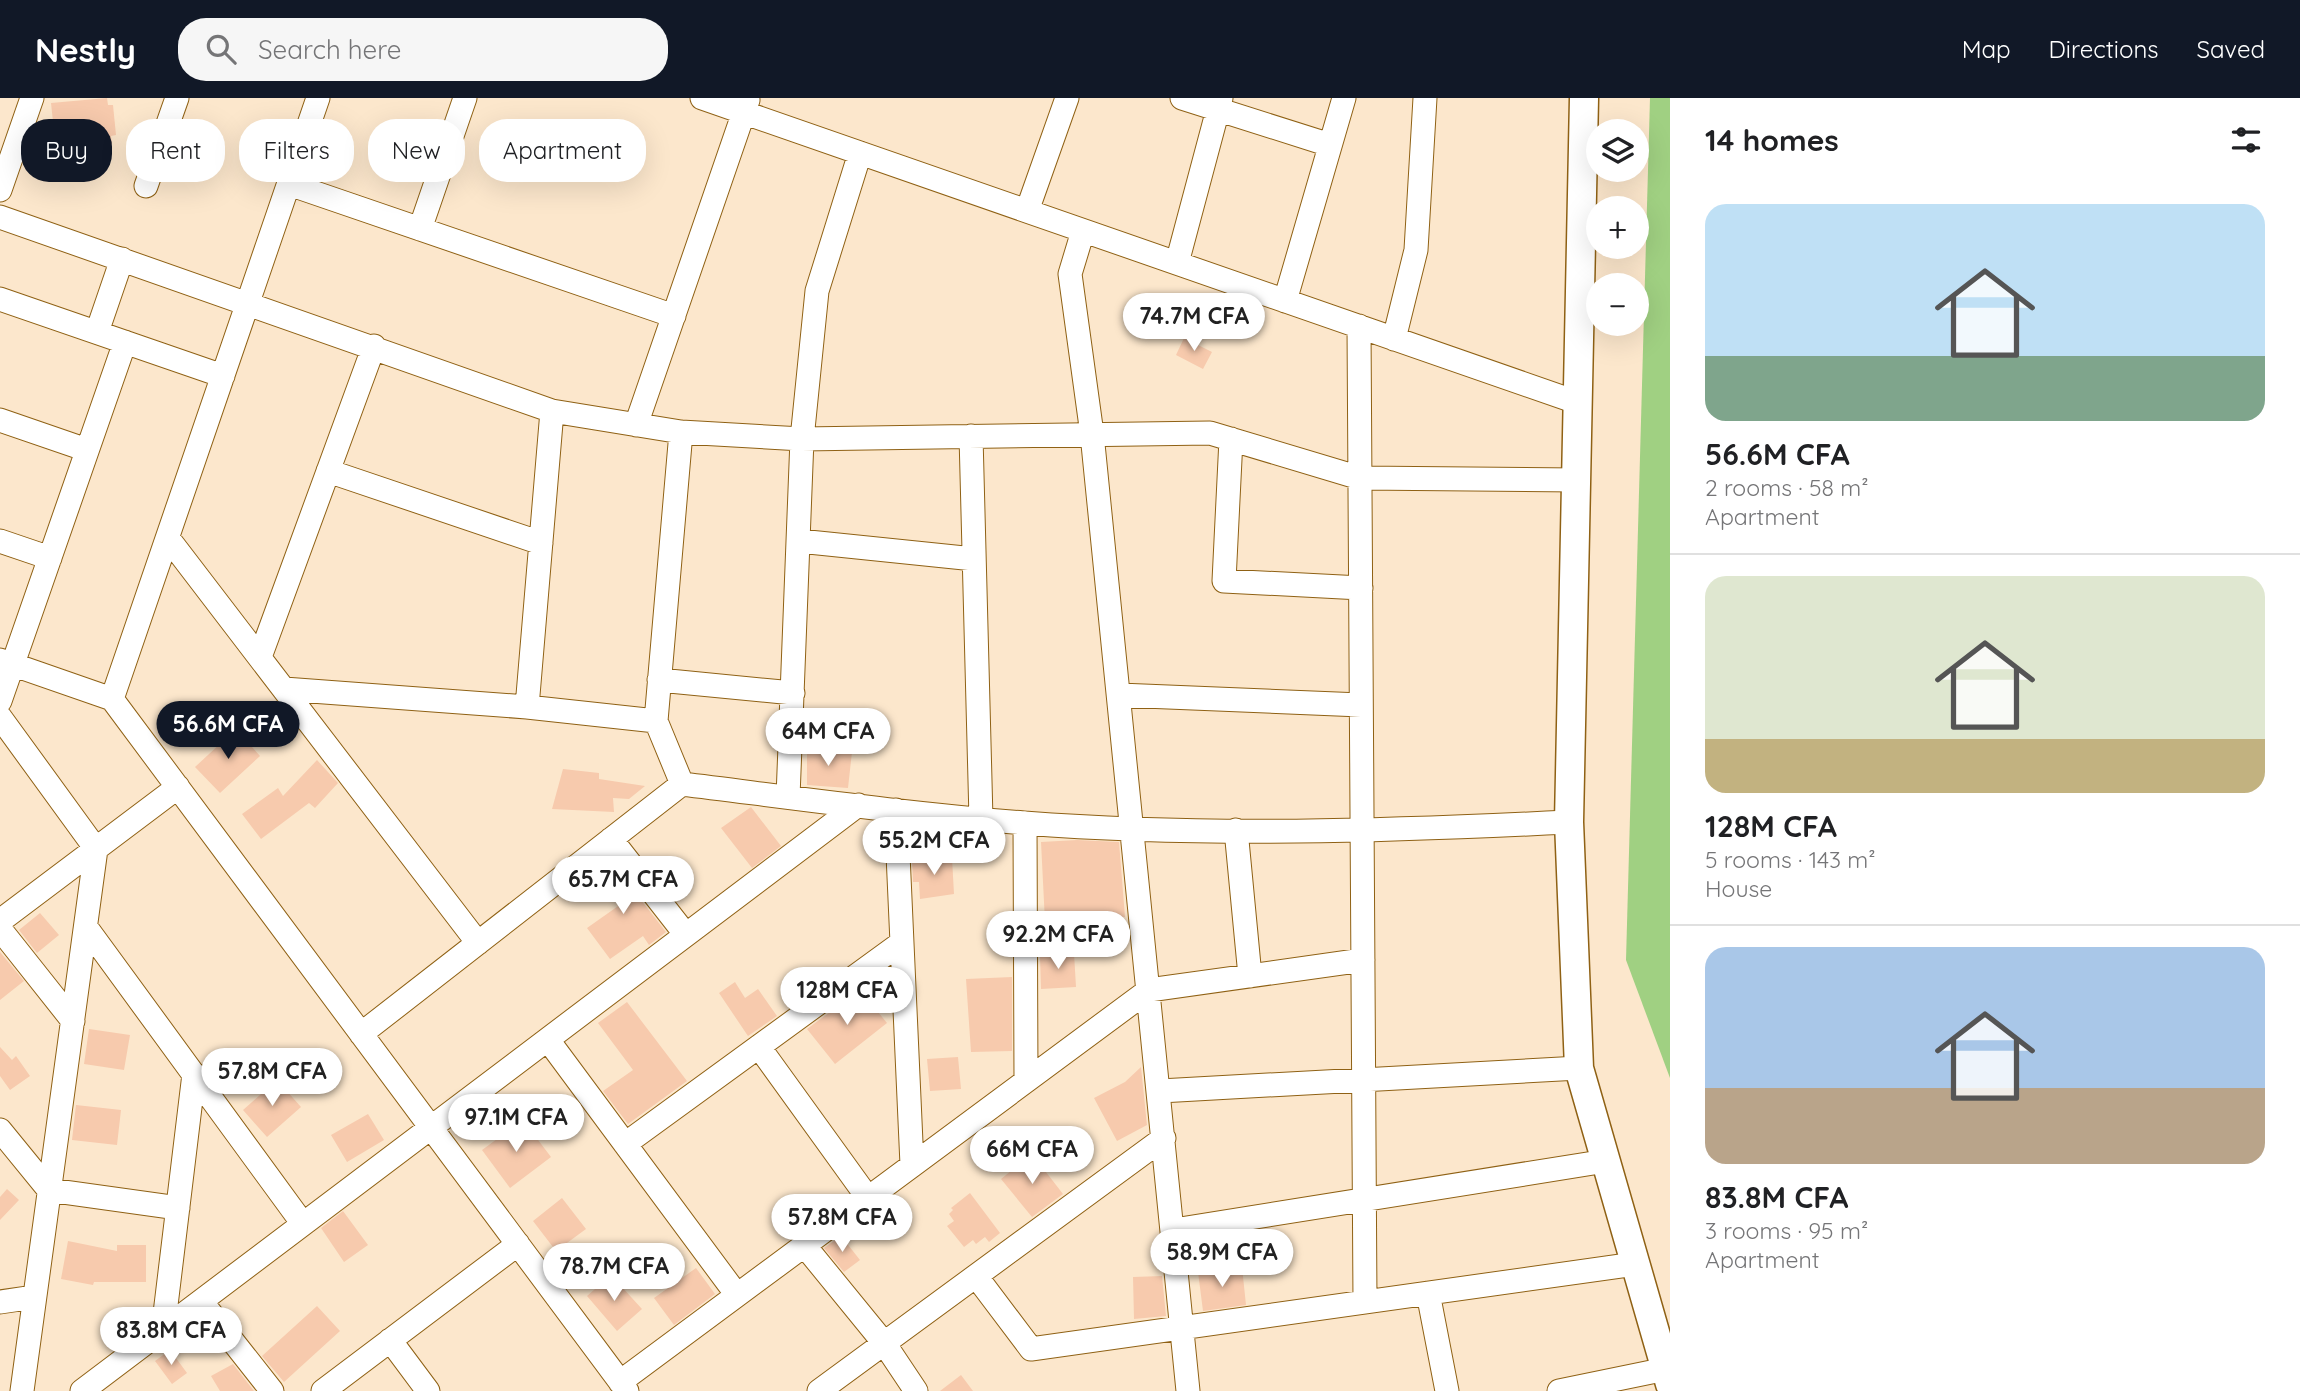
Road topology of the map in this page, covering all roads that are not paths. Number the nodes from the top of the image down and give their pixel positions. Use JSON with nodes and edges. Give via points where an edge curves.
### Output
{"nodes":[{"id":1,"x":32,"y":98,"type":"edge"},
{"id":2,"x":318,"y":98,"type":"edge"},
{"id":3,"x":465,"y":98,"type":"edge"},
{"id":4,"x":702,"y":98,"type":"edge"},
{"id":5,"x":1067,"y":98,"type":"edge"},
{"id":6,"x":1182,"y":98,"type":"edge"},
{"id":7,"x":1344,"y":98,"type":"edge"},
{"id":8,"x":1425,"y":98,"type":"edge"},
{"id":9,"x":1584,"y":98,"type":"edge"},
{"id":10,"x":173,"y":99,"type":"edge"},
{"id":11,"x":1219,"y":103,"type":"edge"},
{"id":12,"x":747,"y":105,"type":"edge"},
{"id":13,"x":1330,"y":145,"type":"junction"},
{"id":14,"x":860,"y":153,"type":"junction"},
{"id":15,"x":289,"y":184,"type":"junction"},
{"id":16,"x":146,"y":186,"type":"dead end"},
{"id":17,"x":0,"y":190,"type":"edge"},
{"id":18,"x":1027,"y":211,"type":"junction"},
{"id":19,"x":0,"y":217,"type":"edge"},
{"id":20,"x":420,"y":229,"type":"junction"},
{"id":21,"x":1083,"y":230,"type":"junction"},
{"id":22,"x":122,"y":259,"type":"junction"},
{"id":23,"x":1177,"y":263,"type":"junction"},
{"id":24,"x":0,"y":299,"type":"edge"},
{"id":25,"x":1284,"y":301,"type":"junction"},
{"id":26,"x":248,"y":303,"type":"junction"},
{"id":27,"x":674,"y":316,"type":"junction"},
{"id":28,"x":1359,"y":327,"type":"junction"},
{"id":29,"x":97,"y":332,"type":"junction"},
{"id":30,"x":1394,"y":339,"type":"junction"},
{"id":31,"x":125,"y":342,"type":"junction"},
{"id":32,"x":374,"y":346,"type":"junction"},
{"id":33,"x":223,"y":376,"type":"junction"},
{"id":34,"x":1579,"y":403,"type":"junction"},
{"id":35,"x":552,"y":411,"type":"junction"},
{"id":36,"x":0,"y":420,"type":"edge"},
{"id":37,"x":636,"y":425,"type":"junction"},
{"id":38,"x":681,"y":432,"type":"junction"},
{"id":39,"x":1092,"y":434,"type":"junction"},
{"id":40,"x":971,"y":436,"type":"junction"},
{"id":41,"x":802,"y":439,"type":"junction"},
{"id":42,"x":1231,"y":439,"type":"junction"},
{"id":43,"x":88,"y":450,"type":"junction"},
{"id":44,"x":328,"y":471,"type":"junction"},
{"id":45,"x":1360,"y":478,"type":"junction"},
{"id":46,"x":1578,"y":480,"type":"junction"},
{"id":47,"x":168,"y":538,"type":"junction"},
{"id":48,"x":0,"y":541,"type":"edge"},
{"id":49,"x":799,"y":541,"type":"junction"},
{"id":50,"x":541,"y":543,"type":"junction"},
{"id":51,"x":50,"y":558,"type":"junction"},
{"id":52,"x":974,"y":559,"type":"junction"},
{"id":53,"x":1361,"y":588,"type":"junction"},
{"id":54,"x":260,"y":657,"type":"junction"},
{"id":55,"x":6,"y":663,"type":"edge"},
{"id":56,"x":659,"y":680,"type":"junction"},
{"id":57,"x":284,"y":689,"type":"junction"},
{"id":58,"x":793,"y":693,"type":"junction"},
{"id":59,"x":1119,"y":695,"type":"junction"},
{"id":60,"x":112,"y":699,"type":"junction"},
{"id":61,"x":0,"y":701,"type":"edge"},
{"id":62,"x":1361,"y":705,"type":"junction"},
{"id":63,"x":527,"y":707,"type":"junction"},
{"id":64,"x":0,"y":718,"type":"edge"},
{"id":65,"x":656,"y":721,"type":"junction"},
{"id":66,"x":682,"y":784,"type":"junction"},
{"id":67,"x":177,"y":787,"type":"junction"},
{"id":68,"x":788,"y":797,"type":"junction"},
{"id":69,"x":858,"y":805,"type":"junction"},
{"id":70,"x":896,"y":810,"type":"junction"},
{"id":71,"x":981,"y":819,"type":"junction"},
{"id":72,"x":1569,"y":822,"type":"junction"},
{"id":73,"x":1025,"y":823,"type":"junction"},
{"id":74,"x":1132,"y":828,"type":"junction"},
{"id":75,"x":1236,"y":830,"type":"junction"},
{"id":76,"x":1362,"y":832,"type":"junction"},
{"id":77,"x":611,"y":839,"type":"junction"},
{"id":78,"x":96,"y":849,"type":"junction"},
{"id":79,"x":0,"y":921,"type":"edge"},
{"id":80,"x":86,"y":927,"type":"junction"},
{"id":81,"x":0,"y":929,"type":"edge"},
{"id":82,"x":686,"y":935,"type":"junction"},
{"id":83,"x":478,"y":943,"type":"junction"},
{"id":84,"x":901,"y":943,"type":"junction"},
{"id":85,"x":1363,"y":960,"type":"junction"},
{"id":86,"x":1250,"y":976,"type":"junction"},
{"id":87,"x":1149,"y":990,"type":"junction"},
{"id":88,"x":73,"y":1021,"type":"junction"},
{"id":89,"x":362,"y":1034,"type":"junction"},
{"id":90,"x":548,"y":1040,"type":"junction"},
{"id":91,"x":759,"y":1047,"type":"junction"},
{"id":92,"x":1579,"y":1068,"type":"junction"},
{"id":93,"x":194,"y":1074,"type":"junction"},
{"id":94,"x":1026,"y":1080,"type":"junction"},
{"id":95,"x":1364,"y":1080,"type":"junction"},
{"id":96,"x":1160,"y":1091,"type":"junction"},
{"id":97,"x":431,"y":1128,"type":"junction"},
{"id":98,"x":0,"y":1130,"type":"edge"},
{"id":99,"x":1164,"y":1138,"type":"junction"},
{"id":100,"x":625,"y":1144,"type":"junction"},
{"id":101,"x":1606,"y":1161,"type":"junction"},
{"id":102,"x":912,"y":1165,"type":"junction"},
{"id":103,"x":49,"y":1190,"type":"junction"},
{"id":104,"x":868,"y":1198,"type":"junction"},
{"id":105,"x":1365,"y":1200,"type":"junction"},
{"id":106,"x":178,"y":1208,"type":"junction"},
{"id":107,"x":303,"y":1224,"type":"junction"},
{"id":108,"x":1174,"y":1230,"type":"junction"},
{"id":109,"x":518,"y":1244,"type":"junction"},
{"id":110,"x":804,"y":1245,"type":"junction"},
{"id":111,"x":1635,"y":1264,"type":"junction"},
{"id":112,"x":976,"y":1276,"type":"junction"},
{"id":113,"x":1428,"y":1293,"type":"junction"},
{"id":114,"x":737,"y":1295,"type":"junction"},
{"id":115,"x":34,"y":1297,"type":"junction"},
{"id":116,"x":201,"y":1301,"type":"junction"},
{"id":117,"x":0,"y":1302,"type":"edge"},
{"id":118,"x":1365,"y":1302,"type":"junction"},
{"id":119,"x":1184,"y":1328,"type":"junction"},
{"id":120,"x":163,"y":1330,"type":"junction"},
{"id":121,"x":390,"y":1340,"type":"junction"},
{"id":122,"x":884,"y":1343,"type":"junction"},
{"id":123,"x":1668,"y":1376,"type":"edge"},
{"id":124,"x":624,"y":1387,"type":"edge"},
{"id":125,"x":22,"y":1391,"type":"edge"},
{"id":126,"x":82,"y":1391,"type":"edge"},
{"id":127,"x":272,"y":1391,"type":"edge"},
{"id":128,"x":323,"y":1391,"type":"edge"},
{"id":129,"x":428,"y":1391,"type":"edge"},
{"id":130,"x":819,"y":1391,"type":"edge"},
{"id":131,"x":916,"y":1391,"type":"edge"},
{"id":132,"x":1188,"y":1391,"type":"edge"},
{"id":133,"x":1447,"y":1391,"type":"edge"},
{"id":134,"x":1559,"y":1391,"type":"edge"}],
"edges":[{"from":1,"to":17,"type":"street"},
{"from":2,"to":15,"type":"street"},
{"from":3,"to":20,"type":"street"},
{"from":4,"to":12,"type":"street"},
{"from":5,"to":18,"type":"street"},
{"from":6,"to":11,"type":"street"},
{"from":7,"to":13,"type":"street"},
{"from":8,"to":30,"type":"street","via":[[1416,250]]},
{"from":9,"to":34,"type":"main road"},
{"from":10,"to":16,"type":"street"},
{"from":11,"to":13,"type":"street"},
{"from":11,"to":23,"type":"street"},
{"from":12,"to":14,"type":"street"},
{"from":12,"to":27,"type":"street"},
{"from":13,"to":25,"type":"street"},
{"from":14,"to":18,"type":"street"},
{"from":14,"to":41,"type":"street","via":[[817,291]]},
{"from":15,"to":20,"type":"street"},
{"from":15,"to":26,"type":"street"},
{"from":18,"to":21,"type":"street"},
{"from":19,"to":22,"type":"street"},
{"from":20,"to":27,"type":"street"},
{"from":21,"to":23,"type":"street"},
{"from":21,"to":39,"type":"street","via":[[1070,274]]},
{"from":22,"to":26,"type":"street"},
{"from":22,"to":29,"type":"street"},
{"from":23,"to":25,"type":"street"},
{"from":24,"to":29,"type":"street"},
{"from":25,"to":28,"type":"street"},
{"from":26,"to":32,"type":"street"},
{"from":26,"to":33,"type":"street"},
{"from":27,"to":37,"type":"street"},
{"from":28,"to":30,"type":"street"},
{"from":28,"to":45,"type":"street"},
{"from":29,"to":31,"type":"street"},
{"from":30,"to":34,"type":"street"},
{"from":31,"to":33,"type":"street"},
{"from":31,"to":43,"type":"street"},
{"from":32,"to":35,"type":"street"},
{"from":32,"to":44,"type":"street"},
{"from":33,"to":47,"type":"street"},
{"from":34,"to":46,"type":"main road"},
{"from":35,"to":37,"type":"street"},
{"from":35,"to":50,"type":"street"},
{"from":36,"to":43,"type":"street"},
{"from":37,"to":38,"type":"street"},
{"from":38,"to":41,"type":"street"},
{"from":38,"to":56,"type":"street"},
{"from":39,"to":40,"type":"street"},
{"from":39,"to":42,"type":"street","via":[[1210,433]]},
{"from":39,"to":59,"type":"street"},
{"from":40,"to":41,"type":"street"},
{"from":40,"to":52,"type":"street"},
{"from":41,"to":49,"type":"street"},
{"from":42,"to":45,"type":"street"},
{"from":42,"to":53,"type":"street","via":[[1224,581]]},
{"from":43,"to":51,"type":"street"},
{"from":44,"to":50,"type":"street"},
{"from":44,"to":54,"type":"street"},
{"from":45,"to":46,"type":"street"},
{"from":45,"to":53,"type":"street"},
{"from":46,"to":72,"type":"main road"},
{"from":47,"to":54,"type":"street"},
{"from":47,"to":60,"type":"street"},
{"from":48,"to":51,"type":"street"},
{"from":49,"to":52,"type":"street"},
{"from":49,"to":58,"type":"street"},
{"from":50,"to":63,"type":"street"},
{"from":51,"to":55,"type":"street"},
{"from":52,"to":71,"type":"street"},
{"from":53,"to":62,"type":"street"},
{"from":54,"to":57,"type":"street"},
{"from":55,"to":60,"type":"street"},
{"from":55,"to":61,"type":"street"},
{"from":56,"to":58,"type":"street"},
{"from":56,"to":65,"type":"street"},
{"from":57,"to":63,"type":"street"},
{"from":57,"to":83,"type":"street"},
{"from":58,"to":68,"type":"street"},
{"from":59,"to":62,"type":"street"},
{"from":59,"to":74,"type":"street"},
{"from":60,"to":67,"type":"street"},
{"from":62,"to":76,"type":"street"},
{"from":63,"to":65,"type":"street"},
{"from":64,"to":78,"type":"street"},
{"from":65,"to":66,"type":"street"},
{"from":66,"to":68,"type":"street"},
{"from":66,"to":77,"type":"street"},
{"from":67,"to":78,"type":"street"},
{"from":67,"to":89,"type":"street"},
{"from":68,"to":69,"type":"street"},
{"from":69,"to":70,"type":"street"},
{"from":69,"to":82,"type":"street"},
{"from":70,"to":71,"type":"street"},
{"from":70,"to":84,"type":"street"},
{"from":71,"to":73,"type":"street"},
{"from":72,"to":76,"type":"street"},
{"from":72,"to":92,"type":"main road"},
{"from":73,"to":74,"type":"street"},
{"from":73,"to":94,"type":"street"},
{"from":74,"to":75,"type":"street"},
{"from":74,"to":87,"type":"street"},
{"from":75,"to":76,"type":"street"},
{"from":75,"to":86,"type":"street"},
{"from":76,"to":85,"type":"street"},
{"from":77,"to":82,"type":"street"},
{"from":77,"to":83,"type":"street"},
{"from":78,"to":79,"type":"street"},
{"from":78,"to":80,"type":"street"},
{"from":80,"to":88,"type":"street"},
{"from":80,"to":93,"type":"street"},
{"from":81,"to":88,"type":"street"},
{"from":82,"to":90,"type":"street"},
{"from":83,"to":89,"type":"street"},
{"from":84,"to":91,"type":"street"},
{"from":84,"to":102,"type":"street"},
{"from":85,"to":86,"type":"street"},
{"from":85,"to":95,"type":"street"},
{"from":86,"to":87,"type":"street"},
{"from":87,"to":94,"type":"street"},
{"from":87,"to":96,"type":"street"},
{"from":88,"to":103,"type":"street"},
{"from":89,"to":97,"type":"street"},
{"from":90,"to":97,"type":"street"},
{"from":90,"to":100,"type":"street"},
{"from":91,"to":100,"type":"street"},
{"from":91,"to":104,"type":"street"},
{"from":92,"to":95,"type":"street"},
{"from":92,"to":101,"type":"main road"},
{"from":93,"to":106,"type":"street"},
{"from":93,"to":107,"type":"street"},
{"from":94,"to":102,"type":"street"},
{"from":95,"to":96,"type":"street"},
{"from":95,"to":105,"type":"street"},
{"from":96,"to":99,"type":"street"},
{"from":97,"to":107,"type":"street"},
{"from":97,"to":109,"type":"street"},
{"from":98,"to":103,"type":"street"},
{"from":99,"to":108,"type":"street"},
{"from":99,"to":112,"type":"street"},
{"from":100,"to":114,"type":"street"},
{"from":101,"to":105,"type":"street"},
{"from":101,"to":111,"type":"main road"},
{"from":102,"to":104,"type":"street"},
{"from":103,"to":106,"type":"street"},
{"from":103,"to":115,"type":"street"},
{"from":104,"to":110,"type":"street"},
{"from":105,"to":108,"type":"street"},
{"from":105,"to":118,"type":"street"},
{"from":106,"to":120,"type":"street"},
{"from":107,"to":116,"type":"street"},
{"from":108,"to":119,"type":"street"},
{"from":109,"to":121,"type":"street"},
{"from":109,"to":124,"type":"street"},
{"from":110,"to":114,"type":"street"},
{"from":110,"to":122,"type":"street"},
{"from":111,"to":113,"type":"street"},
{"from":111,"to":123,"type":"main road"},
{"from":112,"to":119,"type":"street","via":[[1031,1349]]},
{"from":112,"to":122,"type":"street"},
{"from":113,"to":118,"type":"street"},
{"from":113,"to":133,"type":"street"},
{"from":114,"to":124,"type":"street"},
{"from":115,"to":117,"type":"street"},
{"from":115,"to":125,"type":"street"},
{"from":116,"to":120,"type":"street"},
{"from":116,"to":127,"type":"street"},
{"from":118,"to":119,"type":"street"},
{"from":119,"to":132,"type":"street"},
{"from":120,"to":126,"type":"street"},
{"from":121,"to":128,"type":"street"},
{"from":121,"to":129,"type":"street"},
{"from":122,"to":130,"type":"street"},
{"from":122,"to":131,"type":"street"},
{"from":123,"to":134,"type":"street"}]}
